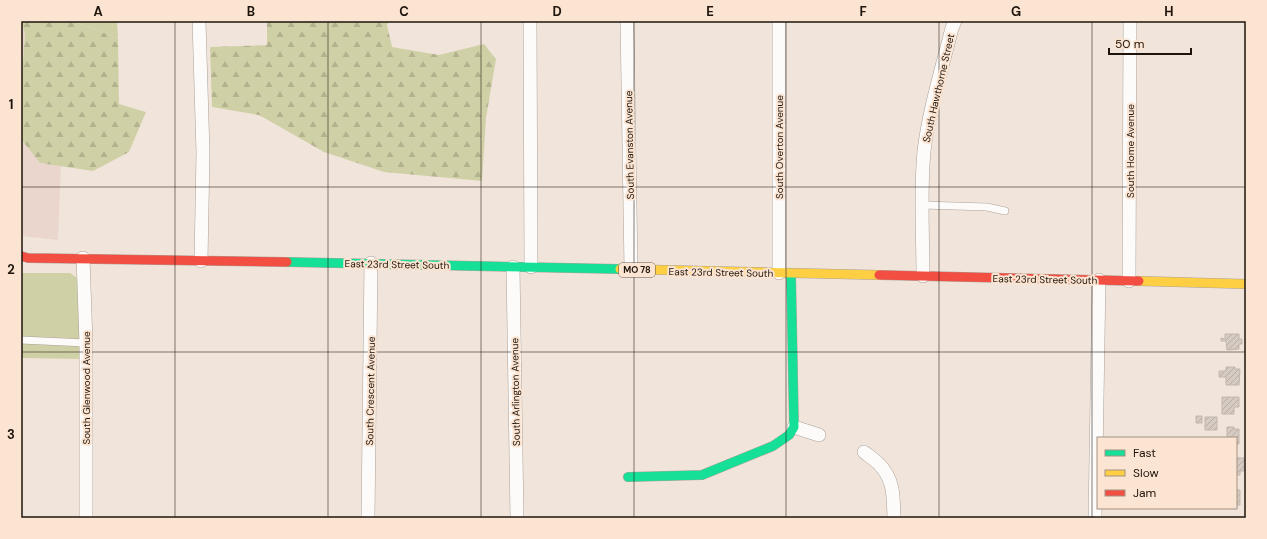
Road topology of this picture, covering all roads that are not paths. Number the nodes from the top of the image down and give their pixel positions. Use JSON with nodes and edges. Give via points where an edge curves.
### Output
{"nodes":[{"id":1,"x":199,"y":21,"type":"edge"},
{"id":2,"x":530,"y":21,"type":"edge"},
{"id":3,"x":627,"y":21,"type":"edge"},
{"id":4,"x":779,"y":21,"type":"edge"},
{"id":5,"x":1130,"y":21,"type":"edge"},
{"id":6,"x":953,"y":23,"type":"edge"},
{"id":7,"x":922,"y":204,"type":"junction"},
{"id":8,"x":1004,"y":211,"type":"dead end"},
{"id":9,"x":23,"y":258,"type":"edge"},
{"id":10,"x":83,"y":258,"type":"junction"},
{"id":11,"x":201,"y":261,"type":"junction"},
{"id":12,"x":371,"y":263,"type":"junction"},
{"id":13,"x":513,"y":267,"type":"junction"},
{"id":14,"x":532,"y":267,"type":"junction"},
{"id":15,"x":631,"y":269,"type":"junction"},
{"id":16,"x":785,"y":273,"type":"junction"},
{"id":17,"x":923,"y":276,"type":"junction"},
{"id":18,"x":1099,"y":280,"type":"junction"},
{"id":19,"x":1129,"y":281,"type":"junction"},
{"id":20,"x":1246,"y":284,"type":"edge"},
{"id":21,"x":21,"y":340,"type":"edge"},
{"id":22,"x":86,"y":344,"type":"junction"},
{"id":23,"x":794,"y":427,"type":"junction"},
{"id":24,"x":819,"y":435,"type":"dead end"},
{"id":25,"x":864,"y":452,"type":"dead end"},
{"id":26,"x":628,"y":477,"type":"dead end"},
{"id":27,"x":86,"y":518,"type":"edge"},
{"id":28,"x":368,"y":518,"type":"edge"},
{"id":29,"x":517,"y":518,"type":"edge"},
{"id":30,"x":894,"y":518,"type":"edge"},
{"id":31,"x":1095,"y":518,"type":"edge"}],
"edges":[{"from":1,"to":11,"type":"street"},
{"from":2,"to":14,"type":"street"},
{"from":3,"to":15,"type":"street","name":"South Evanston Avenue"},
{"from":4,"to":16,"type":"street","name":"South Overton Avenue"},
{"from":5,"to":19,"type":"street","name":"South Home Avenue"},
{"from":6,"to":7,"type":"street","name":"South Hawthorne Street","via":[[924,150]]},
{"from":7,"to":8,"type":"lane","via":[[987,207]]},
{"from":7,"to":17,"type":"street","name":"South Hawthorne Street"},
{"from":9,"to":10,"type":"main road","name":"East 23rd Street South","number":"MO 78"},
{"from":10,"to":11,"type":"main road","name":"East 23rd Street South","number":"MO 78"},
{"from":10,"to":22,"type":"street","name":"South Glenwood Avenue"},
{"from":11,"to":12,"type":"main road","name":"East 23rd Street South","number":"MO 78"},
{"from":12,"to":13,"type":"main road","name":"East 23rd Street South","number":"MO 78"},
{"from":12,"to":28,"type":"street","name":"South Crescent Avenue"},
{"from":13,"to":14,"type":"main road","name":"East 23rd Street South","number":"MO 78"},
{"from":13,"to":29,"type":"street","name":"South Arlington Avenue"},
{"from":14,"to":15,"type":"main road","name":"East 23rd Street South","number":"MO 78"},
{"from":15,"to":16,"type":"main road","name":"East 23rd Street South","number":"MO 78"},
{"from":16,"to":17,"type":"main road","name":"East 23rd Street South","number":"MO 78"},
{"from":16,"to":23,"type":"main road","name":"South Overton Avenue"},
{"from":17,"to":18,"type":"main road","name":"East 23rd Street South","number":"MO 78"},
{"from":18,"to":19,"type":"main road","name":"East 23rd Street South","number":"MO 78"},
{"from":18,"to":31,"type":"street"},
{"from":19,"to":20,"type":"main road","name":"East 23rd Street South","number":"MO 78"},
{"from":21,"to":22,"type":"lane"},
{"from":22,"to":27,"type":"street","name":"South Glenwood Avenue"},
{"from":23,"to":24,"type":"street"},
{"from":23,"to":26,"type":"main road","via":[[789,435],[773,446],[702,475]]},
{"from":25,"to":30,"type":"street","via":[[879,464],[889,479]]}]}
